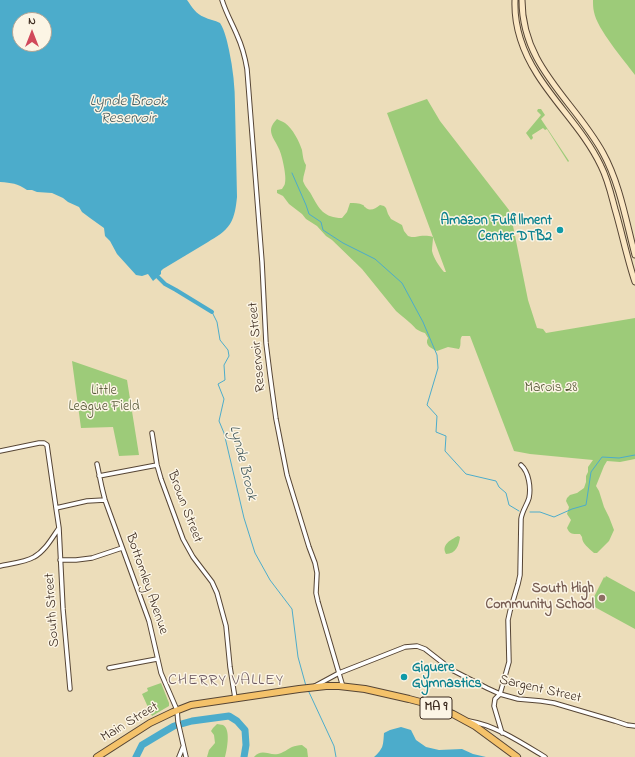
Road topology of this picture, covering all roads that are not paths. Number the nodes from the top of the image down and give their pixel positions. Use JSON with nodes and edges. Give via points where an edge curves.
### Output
{"nodes":[{"id":1,"x":222,"y":0,"type":"edge"},
{"id":2,"x":514,"y":0,"type":"edge"},
{"id":3,"x":522,"y":0,"type":"edge"},
{"id":4,"x":635,"y":255,"type":"edge"},
{"id":5,"x":635,"y":282,"type":"edge"},
{"id":6,"x":152,"y":433,"type":"dead end"},
{"id":7,"x":0,"y":451,"type":"edge"},
{"id":8,"x":97,"y":464,"type":"dead end"},
{"id":9,"x":157,"y":465,"type":"junction"},
{"id":10,"x":521,"y":465,"type":"dead end"},
{"id":11,"x":99,"y":476,"type":"junction"},
{"id":12,"x":105,"y":500,"type":"junction"},
{"id":13,"x":56,"y":508,"type":"junction"},
{"id":14,"x":59,"y":528,"type":"junction"},
{"id":15,"x":122,"y":548,"type":"junction"},
{"id":16,"x":60,"y":560,"type":"junction"},
{"id":17,"x":0,"y":566,"type":"edge"},
{"id":18,"x":157,"y":659,"type":"junction"},
{"id":19,"x":109,"y":668,"type":"dead end"},
{"id":20,"x":339,"y":673,"type":"junction"},
{"id":21,"x":343,"y":687,"type":"junction"},
{"id":22,"x":308,"y":688,"type":"junction"},
{"id":23,"x":70,"y":689,"type":"dead end"},
{"id":24,"x":500,"y":694,"type":"junction"},
{"id":25,"x":235,"y":698,"type":"junction"},
{"id":26,"x":177,"y":710,"type":"junction"},
{"id":27,"x":466,"y":720,"type":"junction"},
{"id":28,"x":635,"y":726,"type":"edge"},
{"id":29,"x":502,"y":733,"type":"junction"},
{"id":30,"x":184,"y":746,"type":"junction"},
{"id":31,"x":97,"y":757,"type":"edge"},
{"id":32,"x":179,"y":757,"type":"edge"},
{"id":33,"x":186,"y":757,"type":"edge"},
{"id":34,"x":517,"y":757,"type":"edge"},
{"id":35,"x":545,"y":757,"type":"edge"}],
"edges":[{"from":1,"to":20,"type":"street","name":"Reservoir Street","via":[[242,48],[247,69],[267,351],[284,466],[315,563],[316,597]]},
{"from":2,"to":5,"type":"main road","via":[[518,31],[528,59],[542,82],[584,136],[603,170]]},
{"from":3,"to":4,"type":"main road","via":[[525,28],[539,63],[594,139],[608,164]]},
{"from":6,"to":9,"type":"street","name":"Brown Street"},
{"from":7,"to":13,"type":"street","name":"South Street","via":[[39,443],[48,447]]},
{"from":8,"to":11,"type":"street","name":"Bottomley Avenue"},
{"from":9,"to":11,"type":"street"},
{"from":9,"to":25,"type":"street","name":"Brown Street","via":[[185,543],[216,589],[226,626]]},
{"from":10,"to":24,"type":"street","via":[[527,475],[530,491],[521,519],[519,582],[509,616],[509,662]]},
{"from":11,"to":12,"type":"street","name":"Bottomley Avenue"},
{"from":12,"to":13,"type":"street"},
{"from":12,"to":15,"type":"street","name":"Bottomley Avenue"},
{"from":13,"to":14,"type":"street","name":"South Street"},
{"from":14,"to":16,"type":"street","name":"South Street"},
{"from":14,"to":17,"type":"street","via":[[39,554]]},
{"from":15,"to":16,"type":"street","via":[[92,558]]},
{"from":15,"to":18,"type":"street","name":"Bottomley Avenue","via":[[149,620]]},
{"from":16,"to":23,"type":"street","name":"South Street"},
{"from":18,"to":19,"type":"street"},
{"from":18,"to":26,"type":"street","name":"Bottomley Avenue","via":[[161,675]]},
{"from":20,"to":21,"type":"street","name":"Reservoir Street"},
{"from":20,"to":22,"type":"street","name":"Sargent Street"},
{"from":20,"to":24,"type":"street","name":"Sargent Street","via":[[405,647],[417,646],[425,649],[452,670]]},
{"from":21,"to":22,"type":"highway","name":"Main Street","number":"MA 9"},
{"from":21,"to":27,"type":"highway","name":"Main Street","number":"MA 9","via":[[365,689],[421,702]]},
{"from":22,"to":25,"type":"highway","name":"Main Street","number":"MA 9"},
{"from":24,"to":28,"type":"street","name":"Sargent Street","via":[[518,699],[549,702]]},
{"from":24,"to":29,"type":"street","via":[[494,705]]},
{"from":25,"to":26,"type":"highway","name":"Main Street","number":"MA 9","via":[[194,704]]},
{"from":26,"to":30,"type":"street","name":"Bottomley Avenue"},
{"from":26,"to":31,"type":"highway","name":"Main Street","number":"MA 9"},
{"from":27,"to":29,"type":"street","via":[[484,724]]},
{"from":27,"to":34,"type":"highway","name":"Main Street","number":"MA 9"},
{"from":29,"to":35,"type":"street"},
{"from":30,"to":32,"type":"street"},
{"from":30,"to":33,"type":"street","name":"Bottomley Avenue"}]}
